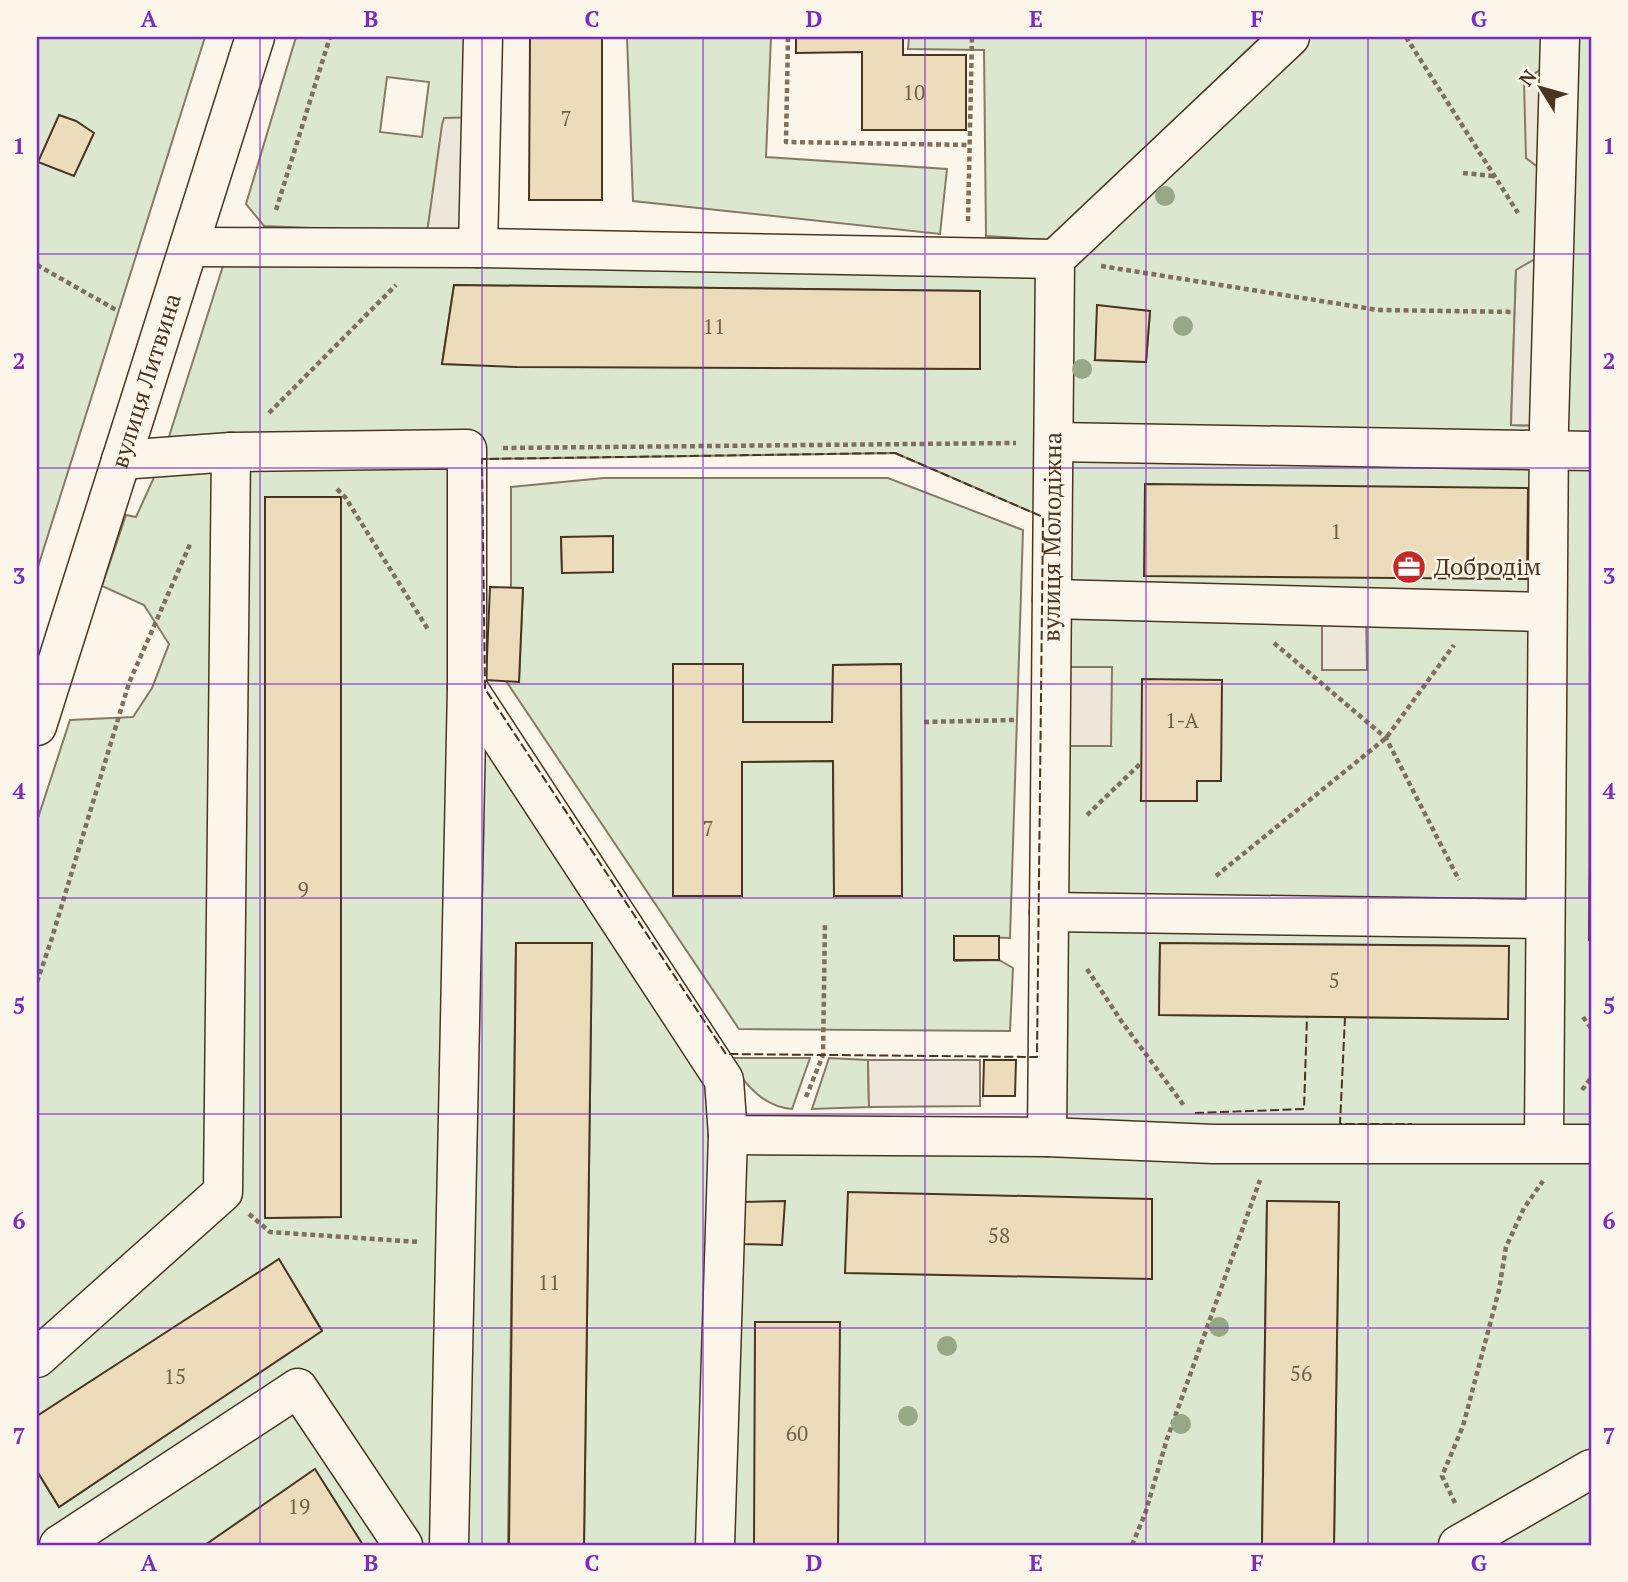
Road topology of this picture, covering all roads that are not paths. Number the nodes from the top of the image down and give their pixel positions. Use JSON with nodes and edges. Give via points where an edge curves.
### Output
{"nodes":[{"id":1,"x":255,"y":37,"type":"edge"},
{"id":2,"x":483,"y":37,"type":"edge"},
{"id":3,"x":1290,"y":37,"type":"edge"},
{"id":4,"x":1560,"y":37,"type":"edge"},
{"id":5,"x":189,"y":247,"type":"junction"},
{"id":6,"x":478,"y":248,"type":"junction"},
{"id":7,"x":1055,"y":259,"type":"junction"},
{"id":8,"x":1054,"y":442,"type":"junction"},
{"id":9,"x":1550,"y":449,"type":"junction"},
{"id":10,"x":1591,"y":451,"type":"edge"},
{"id":11,"x":231,"y":452,"type":"junction"},
{"id":12,"x":121,"y":460,"type":"junction"},
{"id":13,"x":1052,"y":600,"type":"junction"},
{"id":14,"x":1547,"y":612,"type":"junction"},
{"id":15,"x":467,"y":687,"type":"junction"},
{"id":16,"x":37,"y":726,"type":"edge"},
{"id":17,"x":1049,"y":912,"type":"junction"},
{"id":18,"x":1544,"y":919,"type":"junction"},
{"id":19,"x":728,"y":1135,"type":"junction"},
{"id":20,"x":1047,"y":1137,"type":"junction"},
{"id":21,"x":1544,"y":1143,"type":"junction"},
{"id":22,"x":1591,"y":1144,"type":"edge"},
{"id":23,"x":37,"y":1358,"type":"edge"},
{"id":24,"x":1591,"y":1469,"type":"edge"},
{"id":25,"x":1464,"y":1541,"type":"edge"},
{"id":26,"x":60,"y":1545,"type":"edge"},
{"id":27,"x":403,"y":1545,"type":"edge"},
{"id":28,"x":449,"y":1545,"type":"edge"},
{"id":29,"x":715,"y":1545,"type":"edge"}],
"edges":[{"from":1,"to":5,"type":"street","name":"вулиця Литвина"},
{"from":2,"to":6,"type":"street"},
{"from":3,"to":7,"type":"street"},
{"from":4,"to":9,"type":"street"},
{"from":5,"to":6,"type":"street"},
{"from":5,"to":12,"type":"street","name":"вулиця Литвина"},
{"from":6,"to":7,"type":"street"},
{"from":7,"to":8,"type":"street","name":"вулиця Молодіжна"},
{"from":8,"to":9,"type":"street"},
{"from":8,"to":13,"type":"street","name":"вулиця Молодіжна"},
{"from":9,"to":10,"type":"street"},
{"from":9,"to":14,"type":"street"},
{"from":11,"to":12,"type":"street"},
{"from":11,"to":15,"type":"street","via":[[467,449]]},
{"from":11,"to":23,"type":"street","via":[[223,1192]]},
{"from":12,"to":16,"type":"street","name":"вулиця Литвина"},
{"from":13,"to":14,"type":"street"},
{"from":13,"to":17,"type":"street","name":"вулиця Молодіжна"},
{"from":14,"to":18,"type":"street"},
{"from":15,"to":19,"type":"street","via":[[724,1080]]},
{"from":15,"to":28,"type":"street"},
{"from":17,"to":18,"type":"street"},
{"from":17,"to":20,"type":"street","name":"вулиця Молодіжна"},
{"from":18,"to":21,"type":"street"},
{"from":19,"to":20,"type":"street"},
{"from":19,"to":29,"type":"street"},
{"from":20,"to":21,"type":"street","via":[[1213,1144]]},
{"from":21,"to":22,"type":"street"},
{"from":24,"to":25,"type":"street"},
{"from":26,"to":27,"type":"street","via":[[298,1388]]}]}
